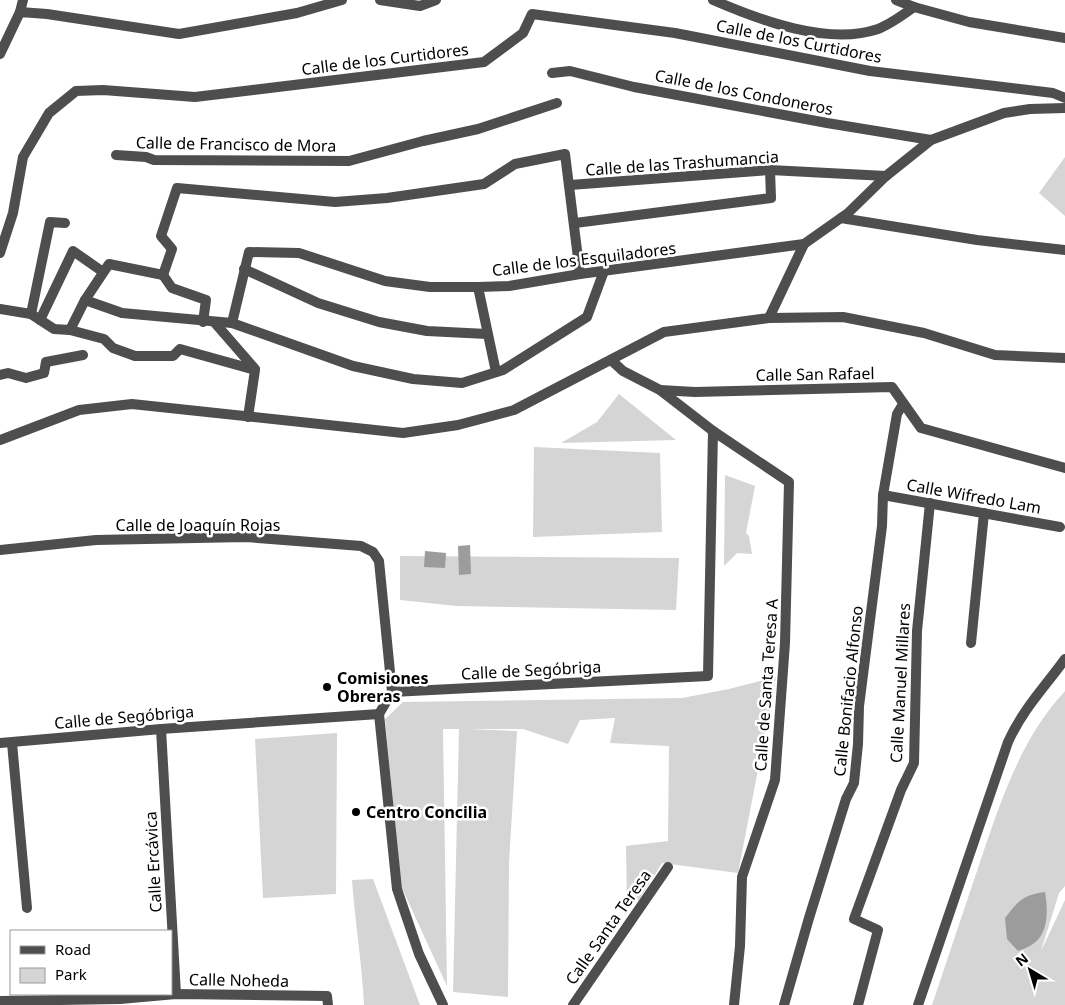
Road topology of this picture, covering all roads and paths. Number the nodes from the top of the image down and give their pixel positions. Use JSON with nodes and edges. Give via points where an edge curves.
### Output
{"nodes":[{"id":1,"x":22,"y":0,"type":"edge"},
{"id":2,"x":342,"y":0,"type":"edge"},
{"id":3,"x":380,"y":0,"type":"edge"},
{"id":4,"x":436,"y":0,"type":"edge"},
{"id":5,"x":713,"y":0,"type":"edge"},
{"id":6,"x":896,"y":0,"type":"edge"},
{"id":7,"x":914,"y":7,"type":"junction"},
{"id":8,"x":20,"y":12,"type":"junction"},
{"id":9,"x":1065,"y":38,"type":"edge"},
{"id":10,"x":0,"y":54,"type":"edge"},
{"id":11,"x":552,"y":73,"type":"dead end"},
{"id":12,"x":1065,"y":98,"type":"edge"},
{"id":13,"x":557,"y":103,"type":"dead end"},
{"id":14,"x":1065,"y":108,"type":"edge"},
{"id":15,"x":931,"y":140,"type":"junction"},
{"id":16,"x":116,"y":155,"type":"dead end"},
{"id":17,"x":770,"y":170,"type":"junction"},
{"id":18,"x":886,"y":176,"type":"junction"},
{"id":19,"x":570,"y":185,"type":"junction"},
{"id":20,"x":841,"y":218,"type":"junction"},
{"id":21,"x":65,"y":223,"type":"dead end"},
{"id":22,"x":575,"y":223,"type":"junction"},
{"id":23,"x":804,"y":244,"type":"junction"},
{"id":24,"x":1065,"y":250,"type":"edge"},
{"id":25,"x":0,"y":254,"type":"edge"},
{"id":26,"x":244,"y":269,"type":"junction"},
{"id":27,"x":604,"y":271,"type":"junction"},
{"id":28,"x":103,"y":272,"type":"junction"},
{"id":29,"x":580,"y":274,"type":"junction"},
{"id":30,"x":163,"y":275,"type":"junction"},
{"id":31,"x":478,"y":287,"type":"junction"},
{"id":32,"x":85,"y":300,"type":"junction"},
{"id":33,"x":0,"y":309,"type":"edge"},
{"id":34,"x":35,"y":317,"type":"junction"},
{"id":35,"x":769,"y":318,"type":"junction"},
{"id":36,"x":203,"y":322,"type":"junction"},
{"id":37,"x":215,"y":323,"type":"junction"},
{"id":38,"x":232,"y":323,"type":"junction"},
{"id":39,"x":70,"y":330,"type":"junction"},
{"id":40,"x":487,"y":334,"type":"junction"},
{"id":41,"x":83,"y":355,"type":"dead end"},
{"id":42,"x":1065,"y":357,"type":"edge"},
{"id":43,"x":611,"y":360,"type":"junction"},
{"id":44,"x":255,"y":370,"type":"junction"},
{"id":45,"x":496,"y":372,"type":"junction"},
{"id":46,"x":0,"y":375,"type":"edge"},
{"id":47,"x":660,"y":390,"type":"junction"},
{"id":48,"x":903,"y":404,"type":"junction"},
{"id":49,"x":248,"y":417,"type":"junction"},
{"id":50,"x":713,"y":431,"type":"junction"},
{"id":51,"x":0,"y":440,"type":"edge"},
{"id":52,"x":1065,"y":468,"type":"edge"},
{"id":53,"x":883,"y":495,"type":"junction"},
{"id":54,"x":930,"y":503,"type":"junction"},
{"id":55,"x":984,"y":513,"type":"junction"},
{"id":56,"x":1060,"y":527,"type":"dead end"},
{"id":57,"x":0,"y":550,"type":"edge"},
{"id":58,"x":971,"y":643,"type":"dead end"},
{"id":59,"x":1065,"y":659,"type":"edge"},
{"id":60,"x":392,"y":692,"type":"junction"},
{"id":61,"x":379,"y":714,"type":"junction"},
{"id":62,"x":161,"y":729,"type":"junction"},
{"id":63,"x":12,"y":743,"type":"junction"},
{"id":64,"x":0,"y":744,"type":"edge"},
{"id":65,"x":668,"y":867,"type":"dead end"},
{"id":66,"x":27,"y":908,"type":"dead end"},
{"id":67,"x":176,"y":994,"type":"junction"},
{"id":68,"x":169,"y":995,"type":"edge"},
{"id":69,"x":172,"y":995,"type":"edge"},
{"id":70,"x":0,"y":1001,"type":"edge"},
{"id":71,"x":327,"y":1001,"type":"edge"},
{"id":72,"x":120,"y":1002,"type":"edge"},
{"id":73,"x":443,"y":1005,"type":"edge"},
{"id":74,"x":572,"y":1005,"type":"edge"},
{"id":75,"x":734,"y":1005,"type":"edge"},
{"id":76,"x":784,"y":1005,"type":"edge"},
{"id":77,"x":858,"y":1005,"type":"edge"},
{"id":78,"x":918,"y":1005,"type":"edge"}],
"edges":[{"from":1,"to":8,"type":"street"},
{"from":2,"to":8,"type":"street","via":[[297,13],[179,34]]},
{"from":3,"to":4,"type":"street","via":[[420,6]]},
{"from":5,"to":7,"type":"street","via":[[793,28],[837,34],[878,29]]},
{"from":6,"to":7,"type":"street"},
{"from":7,"to":9,"type":"street","via":[[969,22]]},
{"from":8,"to":10,"type":"street"},
{"from":11,"to":15,"type":"street","name":"Calle de los Condoneros","via":[[570,71],[634,87],[827,124]]},
{"from":12,"to":25,"type":"street","name":"Calle de los Curtidores","via":[[1053,93],[870,71],[675,33],[532,14],[523,33],[484,62],[195,97],[76,91],[48,113],[23,157]]},
{"from":13,"to":16,"type":"street","name":"Calle de Francisco de Mora","via":[[478,130],[349,161],[154,160],[146,156]]},
{"from":14,"to":15,"type":"street","name":"Calle de los Esquiladores","via":[[1004,113]]},
{"from":15,"to":18,"type":"street","name":"Calle de los Esquiladores"},
{"from":17,"to":18,"type":"street","name":"Calle de las Trashumancia"},
{"from":17,"to":19,"type":"street","name":"Calle de las Trashumancia"},
{"from":17,"to":22,"type":"street","via":[[771,198]]},
{"from":18,"to":20,"type":"street","name":"Calle de los Esquiladores"},
{"from":19,"to":22,"type":"street"},
{"from":19,"to":30,"type":"street","via":[[565,154],[515,164],[484,184],[387,198],[335,202],[177,188],[160,236],[172,250]]},
{"from":20,"to":23,"type":"street","name":"Calle de los Esquiladores"},
{"from":20,"to":24,"type":"street","via":[[977,240]]},
{"from":21,"to":34,"type":"street","via":[[50,222]]},
{"from":22,"to":29,"type":"street"},
{"from":23,"to":27,"type":"street","name":"Calle de los Esquiladores"},
{"from":23,"to":35,"type":"street"},
{"from":26,"to":31,"type":"street","name":"Calle de los Esquiladores","via":[[249,252],[299,252],[385,281],[430,287]]},
{"from":26,"to":38,"type":"street","name":"Calle de los Esquiladores"},
{"from":26,"to":40,"type":"street","via":[[318,303],[379,322],[427,331]]},
{"from":27,"to":29,"type":"street","name":"Calle de los Esquiladores"},
{"from":27,"to":45,"type":"street","via":[[587,317]]},
{"from":28,"to":30,"type":"street","via":[[108,264]]},
{"from":28,"to":32,"type":"street"},
{"from":28,"to":34,"type":"street","via":[[73,251]]},
{"from":29,"to":31,"type":"street","name":"Calle de los Esquiladores","via":[[509,286]]},
{"from":30,"to":36,"type":"street","via":[[172,288],[206,300]]},
{"from":31,"to":40,"type":"street"},
{"from":32,"to":36,"type":"street","via":[[122,313]]},
{"from":32,"to":39,"type":"street"},
{"from":33,"to":34,"type":"street"},
{"from":34,"to":39,"type":"street","via":[[54,329]]},
{"from":35,"to":42,"type":"street","via":[[843,317],[924,333],[995,355]]},
{"from":35,"to":43,"type":"street","via":[[664,332]]},
{"from":36,"to":37,"type":"street"},
{"from":37,"to":38,"type":"street"},
{"from":37,"to":44,"type":"street"},
{"from":38,"to":45,"type":"street","via":[[353,366],[413,379],[462,383]]},
{"from":39,"to":44,"type":"street","via":[[104,339],[113,348],[135,356],[173,356],[180,349]]},
{"from":40,"to":45,"type":"street"},
{"from":41,"to":46,"type":"street","via":[[46,362],[44,373],[26,378],[8,373]]},
{"from":43,"to":47,"type":"street","via":[[623,371]]},
{"from":43,"to":49,"type":"street","via":[[514,410],[458,425],[403,433]]},
{"from":44,"to":49,"type":"street"},
{"from":47,"to":48,"type":"street","name":"Calle San Rafael","via":[[892,387]]},
{"from":47,"to":50,"type":"street"},
{"from":48,"to":52,"type":"street","name":"Calle San Rafael","via":[[921,428]]},
{"from":48,"to":53,"type":"street","name":"Calle Bonifacio Alfonso","via":[[897,414]]},
{"from":49,"to":51,"type":"street","via":[[132,404],[79,410]]},
{"from":50,"to":60,"type":"street","name":"Calle de Segóbriga","via":[[708,676]]},
{"from":50,"to":75,"type":"street","name":"Calle de Santa Teresa A","via":[[789,482],[785,643],[775,780],[742,877]]},
{"from":53,"to":54,"type":"street","name":"Calle Wifredo Lam"},
{"from":53,"to":76,"type":"street","name":"Calle Bonifacio Alfonso","via":[[882,526],[859,706],[854,783],[846,799]]},
{"from":54,"to":55,"type":"street","name":"Calle Wifredo Lam"},
{"from":54,"to":77,"type":"street","name":"Calle Manuel Millares","via":[[917,631],[914,763],[854,919],[878,930]]},
{"from":55,"to":56,"type":"street","name":"Calle Wifredo Lam"},
{"from":55,"to":58,"type":"street"},
{"from":57,"to":60,"type":"street","name":"Calle de Joaquín Rojas","via":[[96,540],[246,537],[361,546],[373,552],[379,561]]},
{"from":59,"to":78,"type":"street","via":[[1024,711],[1008,742]]},
{"from":60,"to":61,"type":"street"},
{"from":61,"to":62,"type":"street","name":"Calle de Segóbriga"},
{"from":61,"to":73,"type":"street","via":[[397,889],[419,954]]},
{"from":62,"to":63,"type":"street","name":"Calle de Segóbriga"},
{"from":62,"to":67,"type":"street","name":"Calle Ercávica"},
{"from":63,"to":64,"type":"street","name":"Calle de Segóbriga"},
{"from":63,"to":66,"type":"street"},
{"from":65,"to":74,"type":"street","name":"Calle Santa Teresa"},
{"from":67,"to":69,"type":"street","name":"Calle Noheda"},
{"from":67,"to":71,"type":"street","name":"Calle Noheda"},
{"from":68,"to":72,"type":"street","name":"Calle Noheda"},
{"from":70,"to":72,"type":"street","name":"Calle Noheda"}]}
